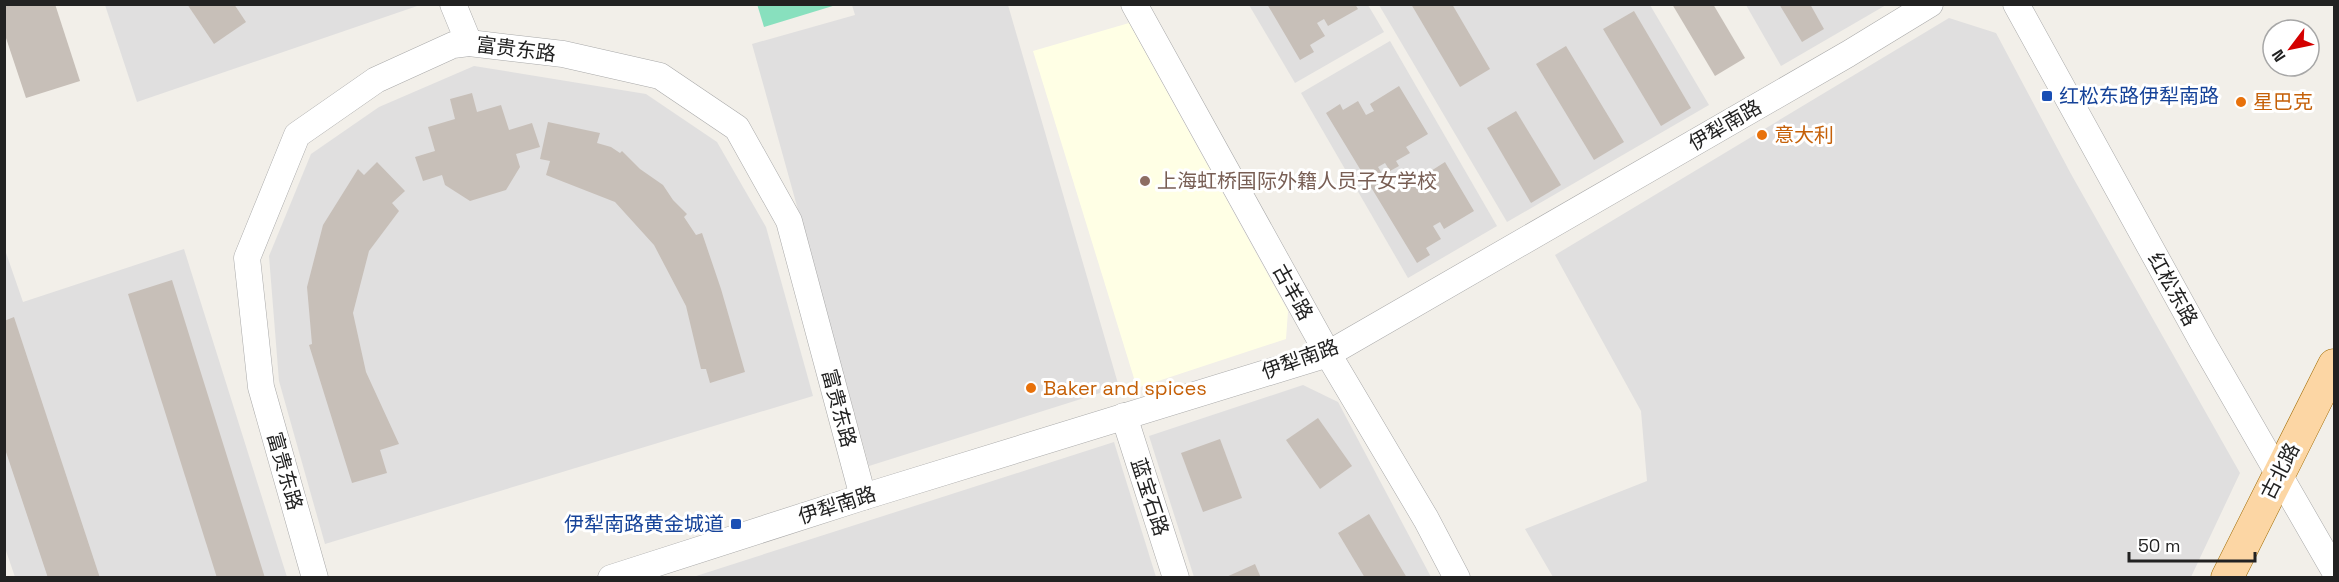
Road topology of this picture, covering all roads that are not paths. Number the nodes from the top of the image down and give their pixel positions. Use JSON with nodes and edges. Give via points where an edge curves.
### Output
{"nodes":[{"id":1,"x":453,"y":4,"type":"edge"},
{"id":2,"x":1134,"y":4,"type":"edge"},
{"id":3,"x":1930,"y":4,"type":"edge"},
{"id":4,"x":2016,"y":4,"type":"edge"},
{"id":5,"x":469,"y":43,"type":"junction"},
{"id":6,"x":1328,"y":354,"type":"junction"},
{"id":7,"x":2334,"y":366,"type":"edge"},
{"id":8,"x":1124,"y":416,"type":"junction"},
{"id":9,"x":2278,"y":475,"type":"junction"},
{"id":10,"x":863,"y":497,"type":"junction"},
{"id":11,"x":2334,"y":570,"type":"edge"},
{"id":12,"x":620,"y":576,"type":"edge"},
{"id":13,"x":315,"y":578,"type":"edge"},
{"id":14,"x":1176,"y":578,"type":"edge"},
{"id":15,"x":1457,"y":578,"type":"edge"},
{"id":16,"x":2227,"y":578,"type":"edge"}],
"edges":[{"from":1,"to":5,"type":"street"},
{"from":2,"to":6,"type":"street","name":"古羊路"},
{"from":3,"to":6,"type":"street","name":"伊犁南路"},
{"from":4,"to":9,"type":"street","name":"红松东路"},
{"from":5,"to":10,"type":"street","name":"富贵东路","via":[[563,54],[660,76],[737,128],[789,221]]},
{"from":5,"to":13,"type":"street","name":"富贵东路","via":[[453,45],[376,80],[297,135],[247,258],[261,387]]},
{"from":6,"to":8,"type":"street","name":"伊犁南路"},
{"from":6,"to":15,"type":"street","name":"古羊路"},
{"from":7,"to":9,"type":"main road","name":"古北路"},
{"from":8,"to":10,"type":"street","name":"伊犁南路"},
{"from":8,"to":14,"type":"street","name":"蓝宝石路"},
{"from":9,"to":11,"type":"street","name":"红松东路"},
{"from":9,"to":16,"type":"main road","name":"古北路"},
{"from":10,"to":12,"type":"street","name":"伊犁南路"}]}
